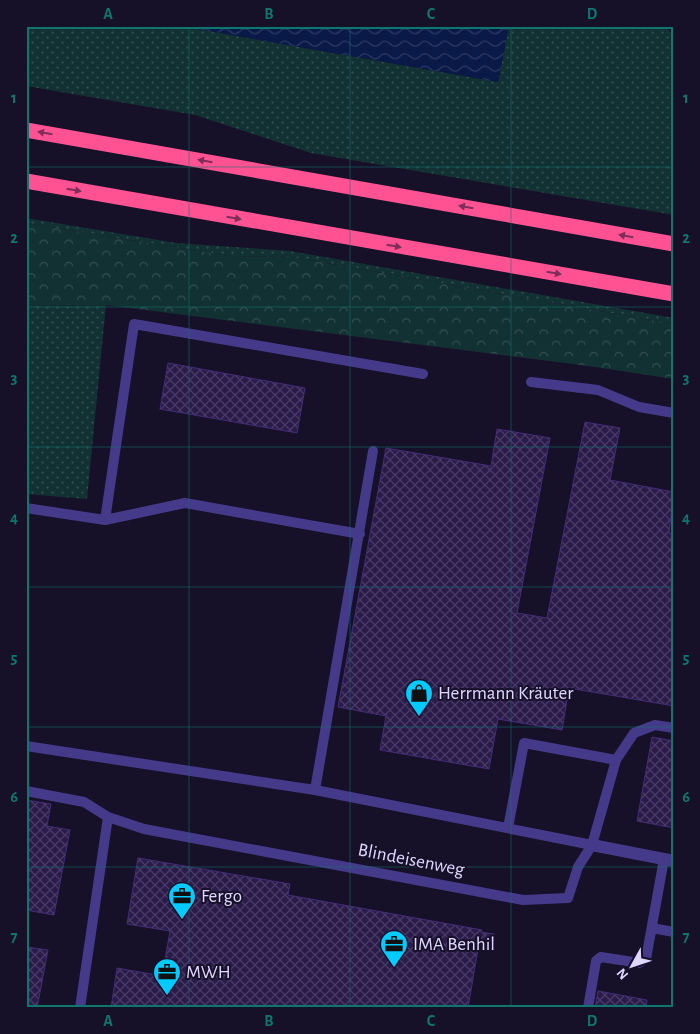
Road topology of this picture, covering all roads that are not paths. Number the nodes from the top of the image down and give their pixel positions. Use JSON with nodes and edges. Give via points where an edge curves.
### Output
{"nodes":[{"id":1,"x":26,"y":130,"type":"edge"},
{"id":2,"x":26,"y":181,"type":"edge"},
{"id":3,"x":674,"y":244,"type":"edge"},
{"id":4,"x":674,"y":294,"type":"edge"},
{"id":5,"x":423,"y":374,"type":"dead end"},
{"id":6,"x":531,"y":382,"type":"dead end"},
{"id":7,"x":674,"y":413,"type":"edge"},
{"id":8,"x":373,"y":451,"type":"dead end"},
{"id":9,"x":26,"y":508,"type":"edge"},
{"id":10,"x":105,"y":520,"type":"junction"},
{"id":11,"x":360,"y":534,"type":"junction"},
{"id":12,"x":674,"y":728,"type":"edge"},
{"id":13,"x":26,"y":746,"type":"edge"},
{"id":14,"x":616,"y":760,"type":"junction"},
{"id":15,"x":315,"y":790,"type":"junction"},
{"id":16,"x":26,"y":791,"type":"edge"},
{"id":17,"x":108,"y":817,"type":"junction"},
{"id":18,"x":508,"y":828,"type":"junction"},
{"id":19,"x":592,"y":844,"type":"junction"},
{"id":20,"x":669,"y":860,"type":"edge"},
{"id":21,"x":652,"y":928,"type":"junction"},
{"id":22,"x":674,"y":932,"type":"edge"},
{"id":23,"x":80,"y":1008,"type":"edge"},
{"id":24,"x":588,"y":1008,"type":"edge"}],
"edges":[{"from":3,"to":1,"type":"highway","one_way":true},
{"from":2,"to":4,"type":"highway","one_way":true},
{"from":5,"to":10,"type":"lane","via":[[134,324]]},
{"from":6,"to":7,"type":"lane","via":[[598,390],[638,407]]},
{"from":8,"to":11,"type":"lane"},
{"from":9,"to":10,"type":"lane"},
{"from":10,"to":11,"type":"lane","via":[[185,502]]},
{"from":11,"to":15,"type":"lane"},
{"from":12,"to":14,"type":"lane","via":[[655,726],[634,733]]},
{"from":13,"to":15,"type":"lane"},
{"from":14,"to":18,"type":"lane","via":[[524,743]]},
{"from":14,"to":19,"type":"lane"},
{"from":15,"to":18,"type":"lane"},
{"from":16,"to":17,"type":"lane","name":"Blindeisenweg","via":[[84,802]]},
{"from":17,"to":19,"type":"lane","name":"Blindeisenweg","via":[[144,829],[523,900],[568,898],[578,867]]},
{"from":17,"to":23,"type":"lane"},
{"from":18,"to":19,"type":"lane"},
{"from":19,"to":20,"type":"street"},
{"from":20,"to":21,"type":"lane"},
{"from":21,"to":22,"type":"lane"},
{"from":21,"to":24,"type":"lane","via":[[646,959],[639,963],[602,957],[596,961]]}]}
